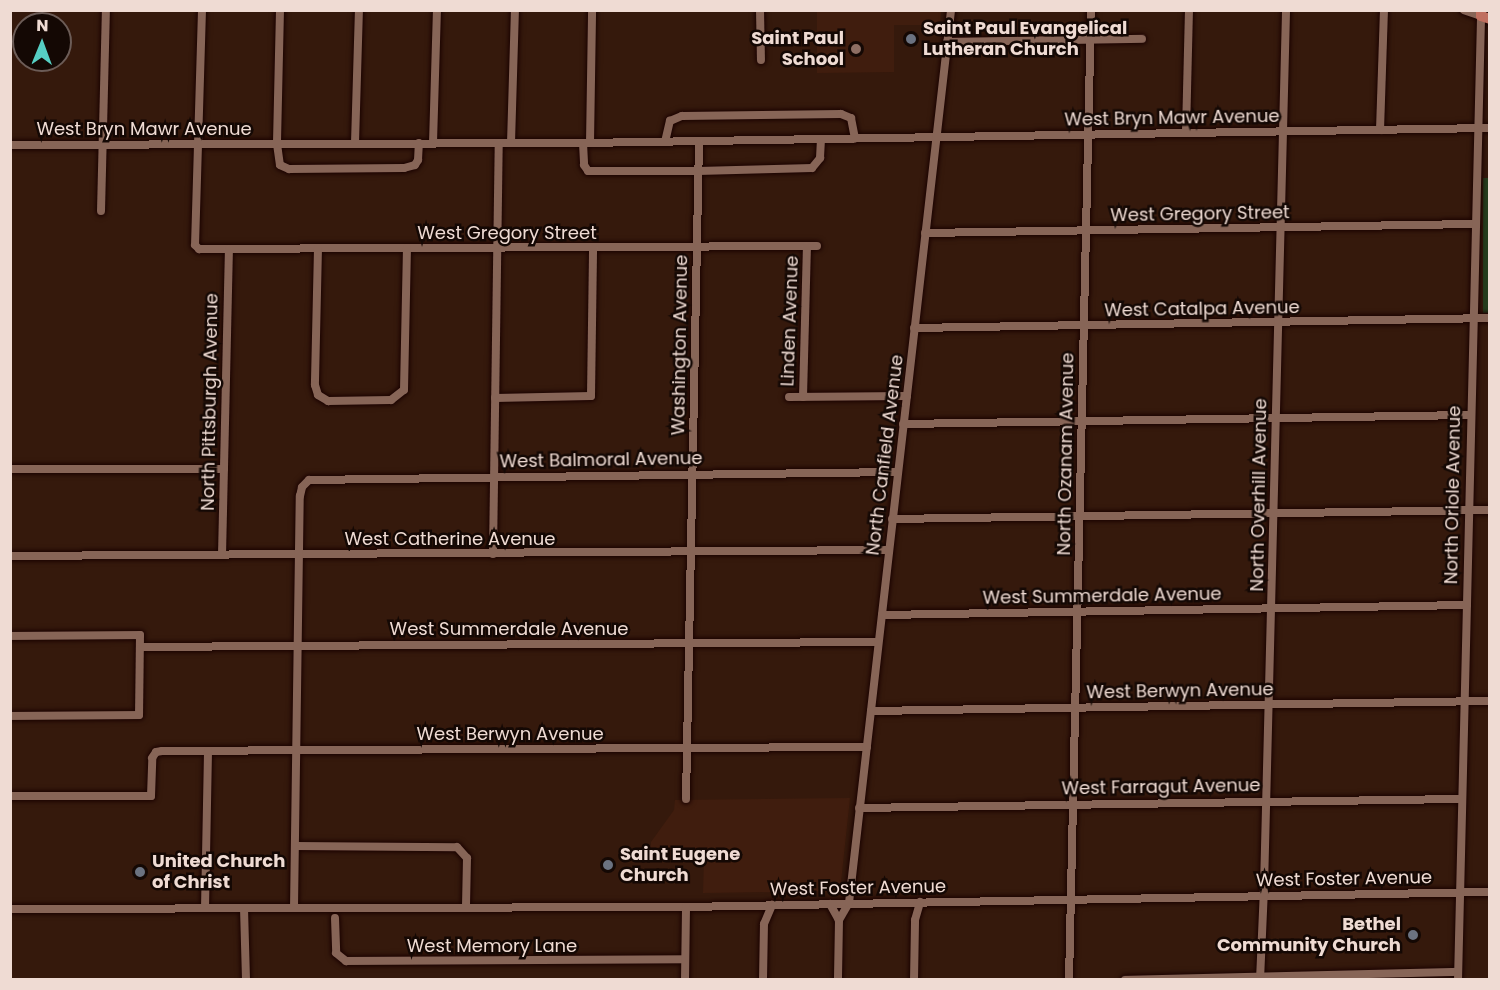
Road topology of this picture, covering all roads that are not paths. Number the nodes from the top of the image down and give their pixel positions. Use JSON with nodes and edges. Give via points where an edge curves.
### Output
{"nodes":[{"id":1,"x":106,"y":10,"type":"edge"},
{"id":2,"x":202,"y":10,"type":"edge"},
{"id":3,"x":280,"y":10,"type":"edge"},
{"id":4,"x":359,"y":10,"type":"edge"},
{"id":5,"x":436,"y":10,"type":"edge"},
{"id":6,"x":515,"y":10,"type":"edge"},
{"id":7,"x":592,"y":10,"type":"edge"},
{"id":8,"x":760,"y":10,"type":"edge"},
{"id":9,"x":951,"y":10,"type":"edge"},
{"id":10,"x":1091,"y":10,"type":"edge"},
{"id":11,"x":1189,"y":10,"type":"edge"},
{"id":12,"x":1286,"y":10,"type":"edge"},
{"id":13,"x":1384,"y":10,"type":"edge"},
{"id":14,"x":1464,"y":10,"type":"edge"},
{"id":15,"x":1484,"y":15,"type":"edge"},
{"id":16,"x":1142,"y":39,"type":"dead end"},
{"id":17,"x":1090,"y":40,"type":"junction"},
{"id":18,"x":947,"y":42,"type":"junction"},
{"id":19,"x":760,"y":60,"type":"dead end"},
{"id":20,"x":1478,"y":128,"type":"junction"},
{"id":21,"x":1490,"y":128,"type":"edge"},
{"id":22,"x":1380,"y":130,"type":"junction"},
{"id":23,"x":1283,"y":131,"type":"junction"},
{"id":24,"x":1186,"y":132,"type":"junction"},
{"id":25,"x":1088,"y":135,"type":"junction"},
{"id":26,"x":936,"y":137,"type":"junction"},
{"id":27,"x":855,"y":139,"type":"junction"},
{"id":28,"x":821,"y":140,"type":"junction"},
{"id":29,"x":665,"y":142,"type":"junction"},
{"id":30,"x":699,"y":142,"type":"junction"},
{"id":31,"x":355,"y":143,"type":"junction"},
{"id":32,"x":419,"y":143,"type":"junction"},
{"id":33,"x":433,"y":143,"type":"junction"},
{"id":34,"x":499,"y":143,"type":"junction"},
{"id":35,"x":511,"y":143,"type":"junction"},
{"id":36,"x":587,"y":143,"type":"junction"},
{"id":37,"x":198,"y":144,"type":"junction"},
{"id":38,"x":277,"y":144,"type":"junction"},
{"id":39,"x":10,"y":145,"type":"edge"},
{"id":40,"x":102,"y":145,"type":"junction"},
{"id":41,"x":698,"y":171,"type":"junction"},
{"id":42,"x":101,"y":211,"type":"dead end"},
{"id":43,"x":1476,"y":224,"type":"junction"},
{"id":44,"x":1281,"y":227,"type":"junction"},
{"id":45,"x":1086,"y":231,"type":"junction"},
{"id":46,"x":925,"y":233,"type":"junction"},
{"id":47,"x":807,"y":246,"type":"junction"},
{"id":48,"x":817,"y":246,"type":"dead end"},
{"id":49,"x":593,"y":247,"type":"junction"},
{"id":50,"x":697,"y":247,"type":"junction"},
{"id":51,"x":318,"y":248,"type":"junction"},
{"id":52,"x":407,"y":248,"type":"junction"},
{"id":53,"x":496,"y":248,"type":"junction"},
{"id":54,"x":229,"y":249,"type":"junction"},
{"id":55,"x":1490,"y":318,"type":"edge"},
{"id":56,"x":1474,"y":319,"type":"junction"},
{"id":57,"x":1278,"y":322,"type":"junction"},
{"id":58,"x":1084,"y":326,"type":"junction"},
{"id":59,"x":914,"y":328,"type":"junction"},
{"id":60,"x":906,"y":396,"type":"junction"},
{"id":61,"x":789,"y":397,"type":"dead end"},
{"id":62,"x":803,"y":397,"type":"junction"},
{"id":63,"x":495,"y":398,"type":"junction"},
{"id":64,"x":1472,"y":415,"type":"junction"},
{"id":65,"x":1276,"y":418,"type":"junction"},
{"id":66,"x":1082,"y":421,"type":"junction"},
{"id":67,"x":903,"y":424,"type":"junction"},
{"id":68,"x":10,"y":469,"type":"edge"},
{"id":69,"x":224,"y":469,"type":"junction"},
{"id":70,"x":898,"y":472,"type":"junction"},
{"id":71,"x":692,"y":474,"type":"junction"},
{"id":72,"x":494,"y":477,"type":"junction"},
{"id":73,"x":1469,"y":510,"type":"junction"},
{"id":74,"x":1490,"y":510,"type":"edge"},
{"id":75,"x":1274,"y":514,"type":"junction"},
{"id":76,"x":1079,"y":517,"type":"junction"},
{"id":77,"x":892,"y":519,"type":"junction"},
{"id":78,"x":889,"y":550,"type":"junction"},
{"id":79,"x":691,"y":553,"type":"junction"},
{"id":80,"x":493,"y":554,"type":"junction"},
{"id":81,"x":222,"y":555,"type":"junction"},
{"id":82,"x":300,"y":555,"type":"junction"},
{"id":83,"x":10,"y":556,"type":"edge"},
{"id":84,"x":1467,"y":605,"type":"junction"},
{"id":85,"x":1271,"y":609,"type":"junction"},
{"id":86,"x":1077,"y":612,"type":"junction"},
{"id":87,"x":882,"y":615,"type":"junction"},
{"id":88,"x":10,"y":636,"type":"edge"},
{"id":89,"x":879,"y":642,"type":"junction"},
{"id":90,"x":689,"y":643,"type":"junction"},
{"id":91,"x":298,"y":645,"type":"junction"},
{"id":92,"x":140,"y":646,"type":"junction"},
{"id":93,"x":1490,"y":701,"type":"edge"},
{"id":94,"x":1464,"y":702,"type":"junction"},
{"id":95,"x":1269,"y":705,"type":"junction"},
{"id":96,"x":1075,"y":708,"type":"junction"},
{"id":97,"x":871,"y":711,"type":"junction"},
{"id":98,"x":10,"y":716,"type":"edge"},
{"id":99,"x":687,"y":747,"type":"junction"},
{"id":100,"x":867,"y":747,"type":"junction"},
{"id":101,"x":297,"y":750,"type":"junction"},
{"id":102,"x":208,"y":751,"type":"junction"},
{"id":103,"x":10,"y":796,"type":"edge"},
{"id":104,"x":686,"y":799,"type":"dead end"},
{"id":105,"x":1462,"y":799,"type":"junction"},
{"id":106,"x":1266,"y":800,"type":"junction"},
{"id":107,"x":1073,"y":803,"type":"junction"},
{"id":108,"x":860,"y":808,"type":"junction"},
{"id":109,"x":295,"y":846,"type":"junction"},
{"id":110,"x":1460,"y":892,"type":"junction"},
{"id":111,"x":1490,"y":892,"type":"edge"},
{"id":112,"x":1263,"y":896,"type":"junction"},
{"id":113,"x":1071,"y":899,"type":"junction"},
{"id":114,"x":916,"y":902,"type":"junction"},
{"id":115,"x":849,"y":903,"type":"junction"},
{"id":116,"x":830,"y":904,"type":"junction"},
{"id":117,"x":756,"y":905,"type":"junction"},
{"id":118,"x":772,"y":905,"type":"junction"},
{"id":119,"x":686,"y":907,"type":"junction"},
{"id":120,"x":244,"y":908,"type":"junction"},
{"id":121,"x":294,"y":908,"type":"junction"},
{"id":122,"x":466,"y":908,"type":"junction"},
{"id":123,"x":10,"y":909,"type":"edge"},
{"id":124,"x":205,"y":909,"type":"junction"},
{"id":125,"x":335,"y":918,"type":"dead end"},
{"id":126,"x":839,"y":920,"type":"junction"},
{"id":127,"x":764,"y":924,"type":"junction"},
{"id":128,"x":685,"y":959,"type":"junction"},
{"id":129,"x":1407,"y":976,"type":"edge"},
{"id":130,"x":1458,"y":976,"type":"edge"},
{"id":131,"x":1260,"y":977,"type":"edge"},
{"id":132,"x":1333,"y":977,"type":"edge"},
{"id":133,"x":1190,"y":978,"type":"edge"},
{"id":134,"x":246,"y":980,"type":"edge"},
{"id":135,"x":685,"y":980,"type":"edge"},
{"id":136,"x":763,"y":980,"type":"edge"},
{"id":137,"x":838,"y":980,"type":"edge"},
{"id":138,"x":914,"y":980,"type":"edge"},
{"id":139,"x":1069,"y":980,"type":"edge"},
{"id":140,"x":1125,"y":980,"type":"edge"}],
"edges":[{"from":1,"to":40,"type":"street"},
{"from":2,"to":37,"type":"street"},
{"from":3,"to":38,"type":"street"},
{"from":4,"to":31,"type":"street"},
{"from":5,"to":33,"type":"street"},
{"from":6,"to":35,"type":"street"},
{"from":7,"to":36,"type":"street"},
{"from":8,"to":19,"type":"street"},
{"from":9,"to":18,"type":"street","name":"North Canfield Avenue"},
{"from":10,"to":17,"type":"street","name":"North Ozanam Avenue"},
{"from":11,"to":24,"type":"street"},
{"from":12,"to":23,"type":"street","name":"North Overhill Avenue"},
{"from":13,"to":22,"type":"street"},
{"from":14,"to":15,"type":"street"},
{"from":15,"to":20,"type":"street","name":"North Oriole Avenue"},
{"from":16,"to":17,"type":"street"},
{"from":17,"to":18,"type":"street"},
{"from":17,"to":25,"type":"street","name":"North Ozanam Avenue"},
{"from":18,"to":26,"type":"street","name":"North Canfield Avenue"},
{"from":20,"to":21,"type":"street","name":"West Bryn Mawr Avenue"},
{"from":20,"to":22,"type":"street","name":"West Bryn Mawr Avenue"},
{"from":20,"to":43,"type":"street","name":"North Oriole Avenue"},
{"from":22,"to":23,"type":"street","name":"West Bryn Mawr Avenue"},
{"from":23,"to":24,"type":"street","name":"West Bryn Mawr Avenue"},
{"from":23,"to":44,"type":"street","name":"North Overhill Avenue"},
{"from":24,"to":25,"type":"street","name":"West Bryn Mawr Avenue"},
{"from":25,"to":26,"type":"street","name":"West Bryn Mawr Avenue"},
{"from":25,"to":45,"type":"street","name":"North Ozanam Avenue"},
{"from":26,"to":27,"type":"street","name":"West Bryn Mawr Avenue"},
{"from":26,"to":46,"type":"street","name":"North Canfield Avenue"},
{"from":27,"to":28,"type":"street","name":"West Bryn Mawr Avenue"},
{"from":27,"to":29,"type":"street","via":[[851,118],[841,114],[682,116],[670,121]]},
{"from":28,"to":30,"type":"street","name":"West Bryn Mawr Avenue"},
{"from":28,"to":41,"type":"street","via":[[820,158],[812,168]]},
{"from":29,"to":30,"type":"street","name":"West Bryn Mawr Avenue"},
{"from":29,"to":36,"type":"street","name":"West Bryn Mawr Avenue"},
{"from":30,"to":41,"type":"street","name":"Washington Avenue"},
{"from":31,"to":32,"type":"street","name":"West Bryn Mawr Avenue"},
{"from":31,"to":38,"type":"street","name":"West Bryn Mawr Avenue"},
{"from":32,"to":33,"type":"street","name":"West Bryn Mawr Avenue"},
{"from":32,"to":38,"type":"street","name":"West Bryn Mawr Avenue","via":[[418,160],[411,167],[300,169],[280,165]]},
{"from":33,"to":34,"type":"street","name":"West Bryn Mawr Avenue"},
{"from":34,"to":35,"type":"street","name":"West Bryn Mawr Avenue"},
{"from":34,"to":53,"type":"street"},
{"from":35,"to":36,"type":"street","name":"West Bryn Mawr Avenue"},
{"from":36,"to":41,"type":"street","via":[[584,165],[588,171]]},
{"from":37,"to":38,"type":"street","name":"West Bryn Mawr Avenue"},
{"from":37,"to":40,"type":"street","name":"West Bryn Mawr Avenue"},
{"from":37,"to":54,"type":"street","name":"West Gregory Street","via":[[196,248]]},
{"from":39,"to":40,"type":"street","name":"West Bryn Mawr Avenue"},
{"from":40,"to":42,"type":"street"},
{"from":41,"to":50,"type":"street","name":"Washington Avenue"},
{"from":43,"to":44,"type":"street","name":"West Gregory Street"},
{"from":43,"to":56,"type":"street","name":"North Oriole Avenue"},
{"from":44,"to":45,"type":"street","name":"West Gregory Street"},
{"from":44,"to":57,"type":"street","name":"North Overhill Avenue"},
{"from":45,"to":46,"type":"street","name":"West Gregory Street"},
{"from":45,"to":58,"type":"street","name":"North Ozanam Avenue"},
{"from":46,"to":59,"type":"street","name":"North Canfield Avenue"},
{"from":47,"to":48,"type":"street","name":"West Gregory Street"},
{"from":47,"to":50,"type":"street","name":"West Gregory Street"},
{"from":47,"to":62,"type":"street","name":"Linden Avenue"},
{"from":49,"to":50,"type":"street","name":"West Gregory Street"},
{"from":49,"to":53,"type":"street","name":"West Gregory Street"},
{"from":49,"to":63,"type":"street","via":[[591,396]]},
{"from":50,"to":71,"type":"street","name":"Washington Avenue"},
{"from":51,"to":52,"type":"street","name":"West Gregory Street"},
{"from":51,"to":52,"type":"street","via":[[315,385],[318,395],[328,401],[391,400],[401,395],[405,384]]},
{"from":51,"to":54,"type":"street","name":"West Gregory Street"},
{"from":52,"to":53,"type":"street","name":"West Gregory Street"},
{"from":53,"to":63,"type":"street"},
{"from":54,"to":69,"type":"street","name":"North Pittsburgh Avenue"},
{"from":55,"to":56,"type":"street","name":"West Catalpa Avenue"},
{"from":56,"to":57,"type":"street","name":"West Catalpa Avenue"},
{"from":56,"to":64,"type":"street","name":"North Oriole Avenue"},
{"from":57,"to":58,"type":"street","name":"West Catalpa Avenue"},
{"from":57,"to":65,"type":"street","name":"North Overhill Avenue"},
{"from":58,"to":59,"type":"street","name":"West Catalpa Avenue"},
{"from":58,"to":66,"type":"street","name":"North Ozanam Avenue"},
{"from":59,"to":60,"type":"street","name":"North Canfield Avenue"},
{"from":60,"to":62,"type":"street"},
{"from":60,"to":67,"type":"street","name":"North Canfield Avenue"},
{"from":61,"to":62,"type":"street"},
{"from":63,"to":72,"type":"street"},
{"from":64,"to":65,"type":"street"},
{"from":64,"to":73,"type":"street","name":"North Oriole Avenue"},
{"from":65,"to":66,"type":"street"},
{"from":65,"to":75,"type":"street","name":"North Overhill Avenue"},
{"from":66,"to":67,"type":"street"},
{"from":66,"to":76,"type":"street","name":"North Ozanam Avenue"},
{"from":67,"to":70,"type":"street","name":"North Canfield Avenue"},
{"from":68,"to":69,"type":"street"},
{"from":69,"to":81,"type":"street","name":"North Pittsburgh Avenue"},
{"from":70,"to":71,"type":"street","name":"West Balmoral Avenue"},
{"from":70,"to":77,"type":"street","name":"North Canfield Avenue"},
{"from":71,"to":72,"type":"street","name":"West Balmoral Avenue"},
{"from":71,"to":79,"type":"street","name":"Washington Avenue"},
{"from":72,"to":80,"type":"street"},
{"from":72,"to":82,"type":"street","name":"West Balmoral Avenue","via":[[314,478],[305,483],[300,496]]},
{"from":73,"to":74,"type":"street"},
{"from":73,"to":75,"type":"street"},
{"from":73,"to":84,"type":"street","name":"North Oriole Avenue"},
{"from":75,"to":76,"type":"street"},
{"from":75,"to":85,"type":"street","name":"North Overhill Avenue"},
{"from":76,"to":77,"type":"street"},
{"from":76,"to":86,"type":"street","name":"North Ozanam Avenue"},
{"from":77,"to":78,"type":"street","name":"North Canfield Avenue"},
{"from":78,"to":79,"type":"street","name":"West Catherine Avenue"},
{"from":78,"to":87,"type":"street","name":"North Canfield Avenue"},
{"from":79,"to":80,"type":"street","name":"West Catherine Avenue"},
{"from":79,"to":90,"type":"street","name":"Washington Avenue"},
{"from":80,"to":82,"type":"street","name":"West Catherine Avenue"},
{"from":81,"to":82,"type":"street","name":"West Catherine Avenue"},
{"from":81,"to":83,"type":"street","name":"West Catherine Avenue"},
{"from":82,"to":91,"type":"street"},
{"from":84,"to":85,"type":"street","name":"West Summerdale Avenue"},
{"from":84,"to":94,"type":"street","name":"North Oriole Avenue"},
{"from":85,"to":86,"type":"street","name":"West Summerdale Avenue"},
{"from":85,"to":95,"type":"street","name":"North Overhill Avenue"},
{"from":86,"to":87,"type":"street","name":"West Summerdale Avenue"},
{"from":86,"to":96,"type":"street","name":"North Ozanam Avenue"},
{"from":87,"to":89,"type":"street","name":"North Canfield Avenue"},
{"from":88,"to":92,"type":"street","via":[[140,635]]},
{"from":89,"to":90,"type":"street","name":"West Summerdale Avenue"},
{"from":89,"to":97,"type":"street","name":"North Canfield Avenue"},
{"from":90,"to":91,"type":"street","name":"West Summerdale Avenue"},
{"from":90,"to":99,"type":"street","name":"Washington Avenue"},
{"from":91,"to":92,"type":"street","name":"West Summerdale Avenue"},
{"from":91,"to":101,"type":"street"},
{"from":92,"to":98,"type":"street","via":[[139,715]]},
{"from":93,"to":94,"type":"street","name":"West Berwyn Avenue"},
{"from":94,"to":95,"type":"street","name":"West Berwyn Avenue"},
{"from":94,"to":105,"type":"street","name":"North Oriole Avenue"},
{"from":95,"to":96,"type":"street","name":"West Berwyn Avenue"},
{"from":95,"to":106,"type":"street","name":"North Overhill Avenue"},
{"from":96,"to":97,"type":"street","name":"West Berwyn Avenue"},
{"from":96,"to":107,"type":"street","name":"North Ozanam Avenue"},
{"from":97,"to":100,"type":"street","name":"North Canfield Avenue"},
{"from":99,"to":100,"type":"street","name":"West Berwyn Avenue"},
{"from":99,"to":101,"type":"street","name":"West Berwyn Avenue"},
{"from":99,"to":104,"type":"street","name":"Washington Avenue"},
{"from":100,"to":108,"type":"street","name":"North Canfield Avenue"},
{"from":101,"to":102,"type":"street","name":"West Berwyn Avenue"},
{"from":101,"to":109,"type":"street"},
{"from":102,"to":103,"type":"street","name":"West Berwyn Avenue","via":[[154,754],[151,796]]},
{"from":102,"to":124,"type":"street"},
{"from":105,"to":106,"type":"street","name":"West Farragut Avenue"},
{"from":105,"to":110,"type":"street","name":"North Oriole Avenue"},
{"from":106,"to":107,"type":"street","name":"West Farragut Avenue"},
{"from":106,"to":112,"type":"street","name":"North Overhill Avenue"},
{"from":107,"to":108,"type":"street","name":"West Farragut Avenue"},
{"from":107,"to":113,"type":"street","name":"North Ozanam Avenue"},
{"from":108,"to":115,"type":"street","name":"North Canfield Avenue"},
{"from":109,"to":121,"type":"street"},
{"from":109,"to":122,"type":"street","via":[[457,847],[467,858]]},
{"from":110,"to":111,"type":"street","name":"West Foster Avenue"},
{"from":110,"to":112,"type":"street","name":"West Foster Avenue"},
{"from":110,"to":130,"type":"street","name":"North Oriole Avenue"},
{"from":112,"to":113,"type":"street","name":"West Foster Avenue"},
{"from":112,"to":131,"type":"street","name":"North Overhill Avenue"},
{"from":113,"to":114,"type":"street","name":"West Foster Avenue"},
{"from":113,"to":139,"type":"street","name":"North Ozanam Avenue"},
{"from":114,"to":115,"type":"street","name":"West Foster Avenue"},
{"from":114,"to":138,"type":"street"},
{"from":115,"to":116,"type":"street","name":"West Foster Avenue"},
{"from":115,"to":126,"type":"street"},
{"from":116,"to":118,"type":"street","name":"West Foster Avenue"},
{"from":116,"to":126,"type":"street"},
{"from":117,"to":118,"type":"street","name":"West Foster Avenue"},
{"from":117,"to":119,"type":"street","name":"West Foster Avenue"},
{"from":117,"to":127,"type":"street"},
{"from":118,"to":127,"type":"street"},
{"from":119,"to":122,"type":"street","name":"West Foster Avenue"},
{"from":119,"to":128,"type":"street"},
{"from":120,"to":121,"type":"street","name":"West Foster Avenue"},
{"from":120,"to":124,"type":"street","name":"West Foster Avenue"},
{"from":120,"to":134,"type":"street"},
{"from":121,"to":122,"type":"street","name":"West Foster Avenue"},
{"from":123,"to":124,"type":"street","name":"West Foster Avenue"},
{"from":125,"to":128,"type":"street","name":"West Memory Lane","via":[[336,953],[346,961]]},
{"from":126,"to":137,"type":"street"},
{"from":127,"to":136,"type":"street"},
{"from":128,"to":135,"type":"street"},
{"from":129,"to":130,"type":"street"},
{"from":129,"to":132,"type":"street"},
{"from":131,"to":132,"type":"street"},
{"from":131,"to":133,"type":"street"},
{"from":133,"to":140,"type":"street"}]}
